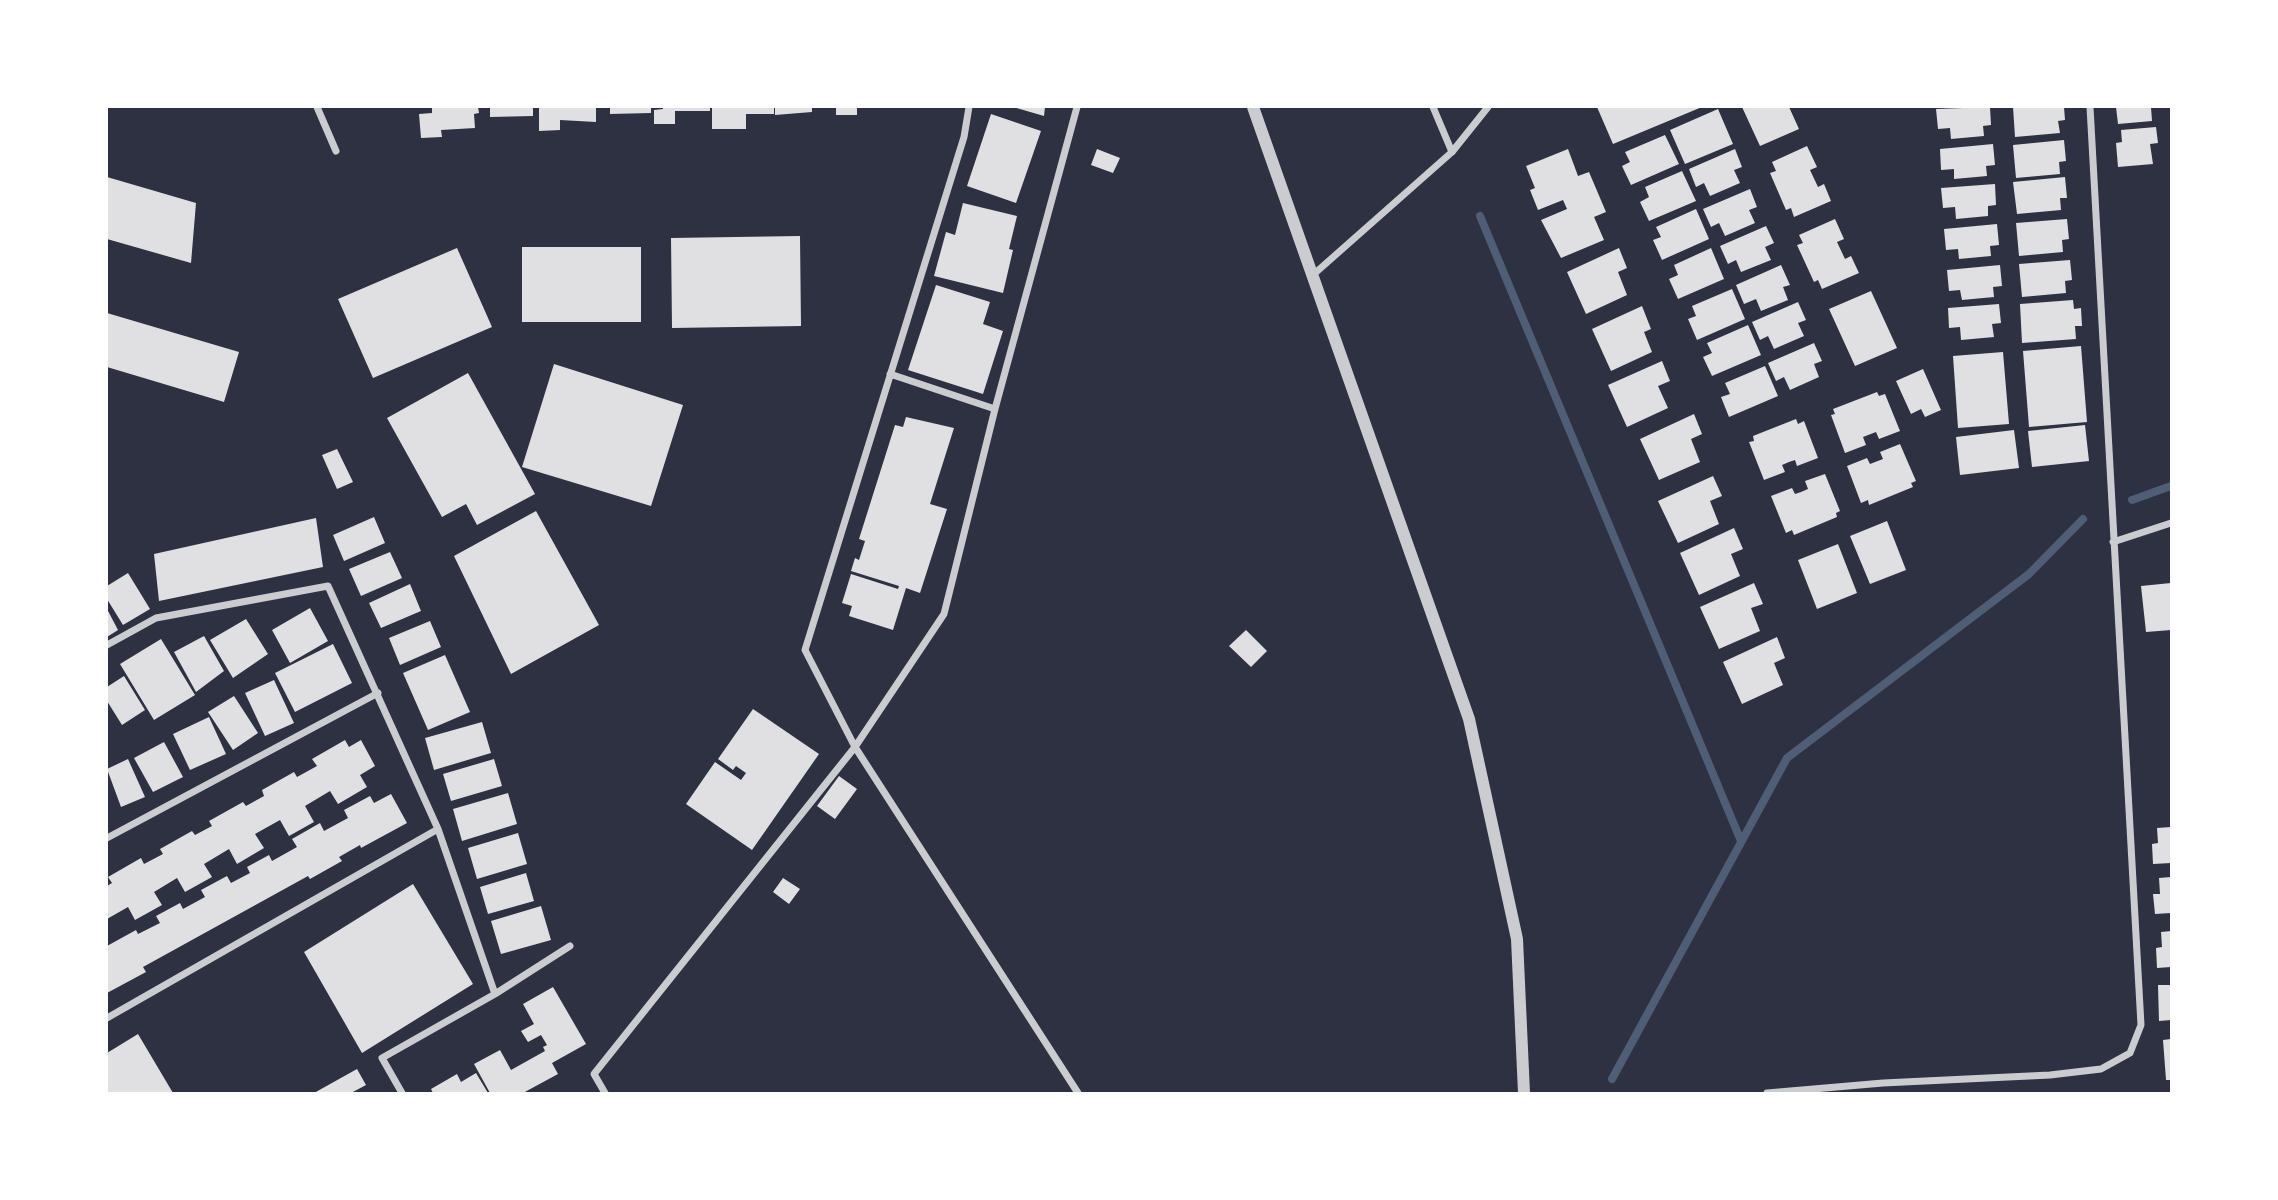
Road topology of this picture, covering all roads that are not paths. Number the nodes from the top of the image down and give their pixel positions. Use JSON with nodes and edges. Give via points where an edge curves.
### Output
{"nodes":[{"id":1,"x":317,"y":107,"type":"edge"},
{"id":2,"x":969,"y":107,"type":"edge"},
{"id":3,"x":1077,"y":107,"type":"edge"},
{"id":4,"x":1253,"y":107,"type":"edge"},
{"id":5,"x":1433,"y":107,"type":"edge"},
{"id":6,"x":1488,"y":107,"type":"edge"},
{"id":7,"x":2090,"y":107,"type":"edge"},
{"id":8,"x":336,"y":151,"type":"dead end"},
{"id":9,"x":1452,"y":152,"type":"junction"},
{"id":10,"x":1314,"y":274,"type":"junction"},
{"id":11,"x":890,"y":374,"type":"junction"},
{"id":12,"x":995,"y":409,"type":"junction"},
{"id":13,"x":2171,"y":523,"type":"edge"},
{"id":14,"x":2113,"y":542,"type":"junction"},
{"id":15,"x":107,"y":645,"type":"edge"},
{"id":16,"x":377,"y":693,"type":"junction"},
{"id":17,"x":855,"y":747,"type":"junction"},
{"id":18,"x":438,"y":829,"type":"junction"},
{"id":19,"x":107,"y":838,"type":"edge"},
{"id":20,"x":570,"y":946,"type":"dead end"},
{"id":21,"x":495,"y":994,"type":"junction"},
{"id":22,"x":107,"y":1017,"type":"edge"},
{"id":23,"x":1883,"y":1083,"type":"junction"},
{"id":24,"x":402,"y":1093,"type":"edge"},
{"id":25,"x":605,"y":1093,"type":"edge"},
{"id":26,"x":1078,"y":1093,"type":"edge"},
{"id":27,"x":1524,"y":1093,"type":"edge"},
{"id":28,"x":1767,"y":1093,"type":"edge"},
{"id":29,"x":1881,"y":1093,"type":"edge"}],
"edges":[{"from":1,"to":8,"type":"street"},
{"from":2,"to":11,"type":"street","via":[[964,137]]},
{"from":3,"to":12,"type":"street"},
{"from":4,"to":10,"type":"street"},
{"from":5,"to":9,"type":"street"},
{"from":6,"to":9,"type":"street"},
{"from":7,"to":14,"type":"street"},
{"from":9,"to":10,"type":"street"},
{"from":10,"to":27,"type":"street","via":[[1469,719],[1517,939]]},
{"from":11,"to":12,"type":"street"},
{"from":11,"to":17,"type":"street","via":[[805,650]]},
{"from":12,"to":17,"type":"street","via":[[944,614]]},
{"from":13,"to":14,"type":"street"},
{"from":14,"to":23,"type":"street","via":[[2141,1025],[2130,1054],[2101,1069],[2050,1075]]},
{"from":15,"to":16,"type":"street","via":[[156,618],[328,586]]},
{"from":16,"to":18,"type":"street"},
{"from":16,"to":19,"type":"street"},
{"from":17,"to":25,"type":"street","via":[[594,1074]]},
{"from":17,"to":26,"type":"street"},
{"from":18,"to":21,"type":"street"},
{"from":18,"to":22,"type":"street"},
{"from":20,"to":21,"type":"street"},
{"from":21,"to":24,"type":"street","via":[[382,1058]]},
{"from":23,"to":28,"type":"street"},
{"from":23,"to":29,"type":"street"}]}
